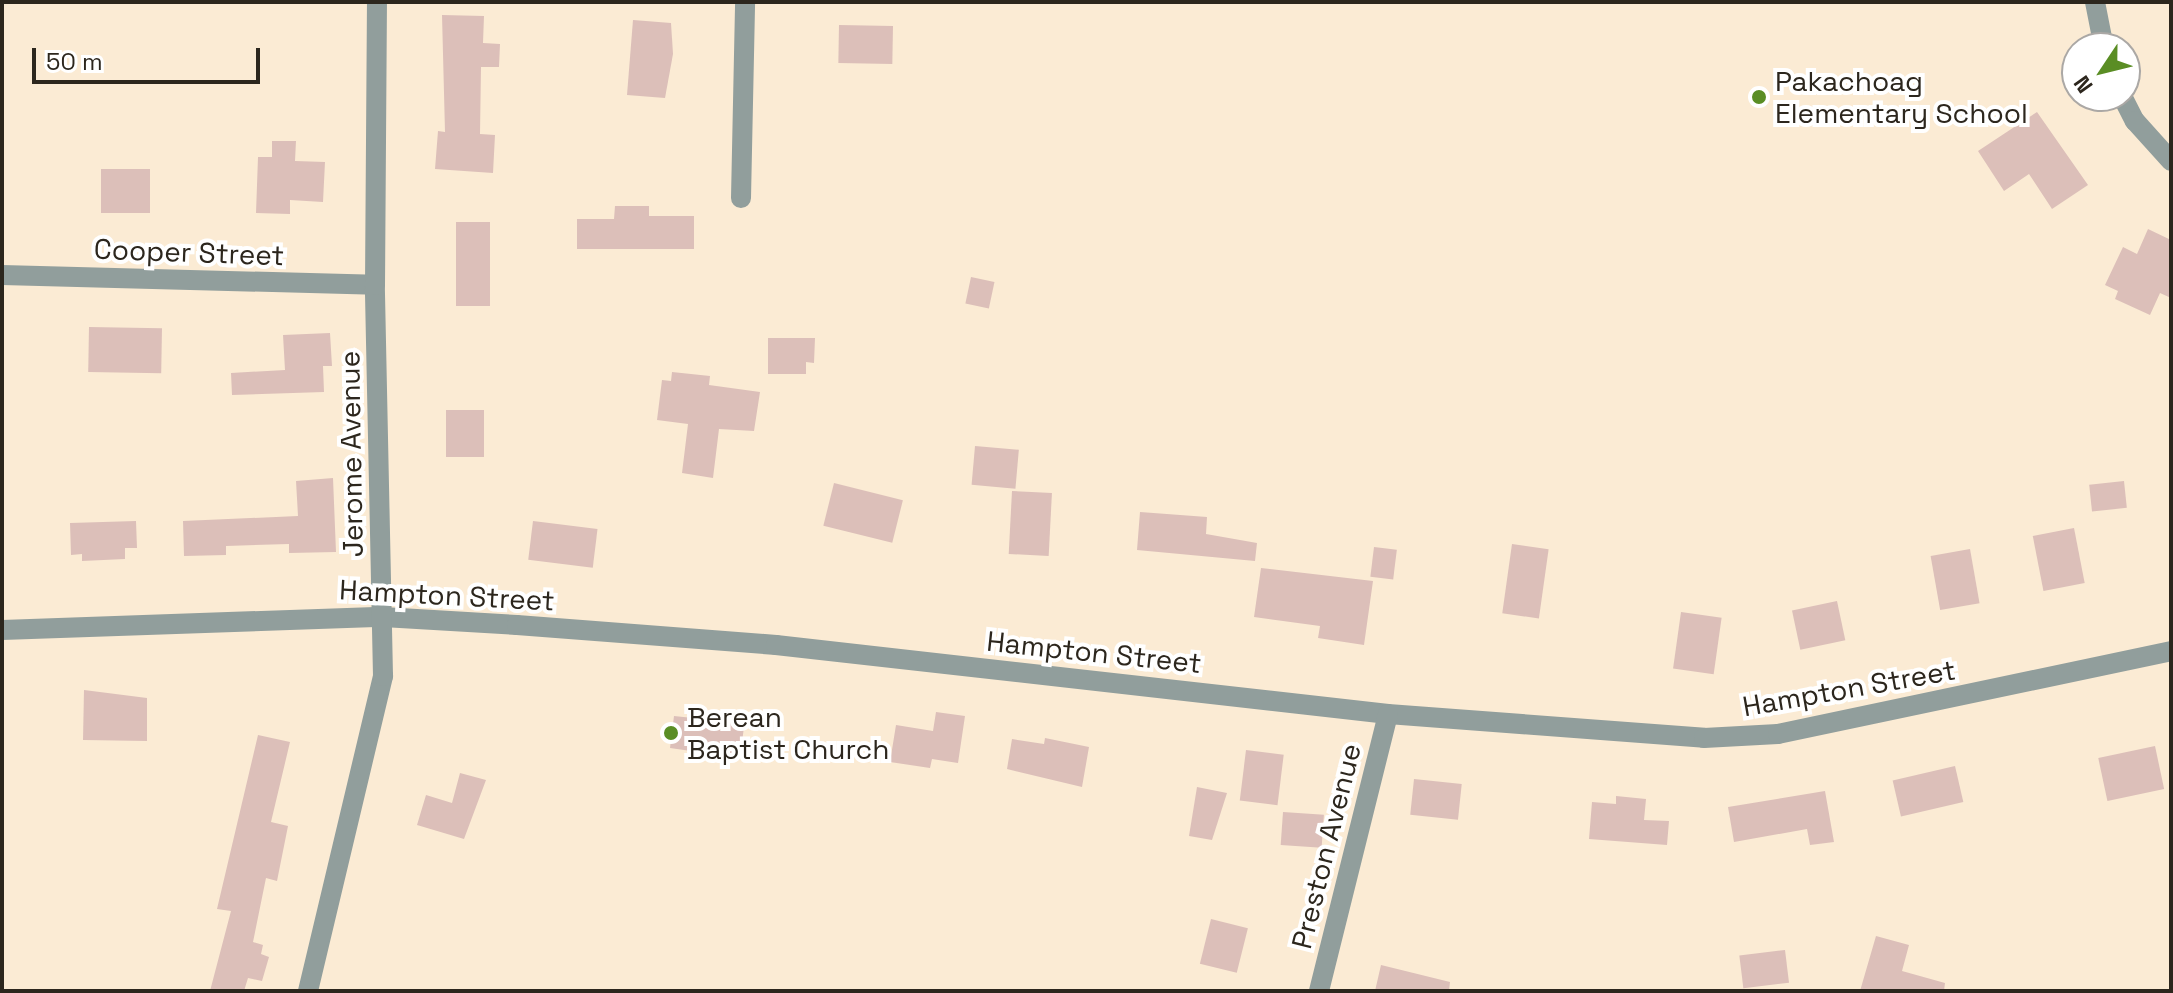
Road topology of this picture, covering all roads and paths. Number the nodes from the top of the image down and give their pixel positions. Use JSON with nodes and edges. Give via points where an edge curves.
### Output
{"nodes":[{"id":1,"x":377,"y":2,"type":"edge"},
{"id":2,"x":745,"y":2,"type":"edge"},
{"id":3,"x":2095,"y":2,"type":"edge"},
{"id":4,"x":2101,"y":32,"type":"edge"},
{"id":5,"x":2130,"y":112,"type":"edge"},
{"id":6,"x":2171,"y":161,"type":"edge"},
{"id":7,"x":741,"y":198,"type":"dead end"},
{"id":8,"x":2,"y":275,"type":"edge"},
{"id":9,"x":375,"y":285,"type":"junction"},
{"id":10,"x":383,"y":617,"type":"junction"},
{"id":11,"x":2,"y":630,"type":"edge"},
{"id":12,"x":2171,"y":651,"type":"edge"},
{"id":13,"x":1388,"y":714,"type":"junction"},
{"id":14,"x":308,"y":991,"type":"edge"},
{"id":15,"x":1319,"y":991,"type":"edge"}],
"edges":[{"from":1,"to":9,"type":"street","name":"Jerome Avenue"},
{"from":2,"to":7,"type":"street"},
{"from":3,"to":4,"type":"street"},
{"from":5,"to":6,"type":"street"},
{"from":8,"to":9,"type":"street","name":"Cooper Street"},
{"from":9,"to":10,"type":"street","name":"Jerome Avenue"},
{"from":10,"to":11,"type":"street","name":"Hampton Street"},
{"from":10,"to":13,"type":"street","name":"Hampton Street","via":[[776,645]]},
{"from":10,"to":14,"type":"street","name":"Jerome Avenue","via":[[383,676]]},
{"from":12,"to":13,"type":"street","name":"Hampton Street","via":[[1778,734],[1704,738]]},
{"from":13,"to":15,"type":"street","name":"Preston Avenue"}]}
